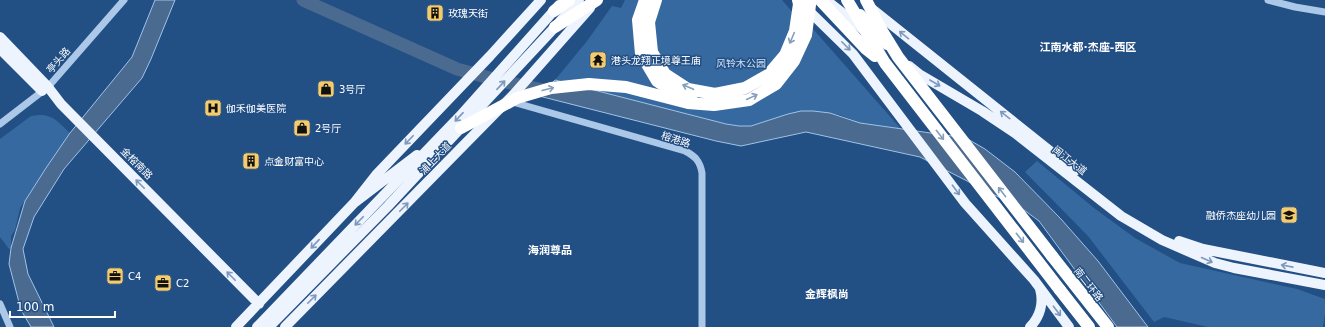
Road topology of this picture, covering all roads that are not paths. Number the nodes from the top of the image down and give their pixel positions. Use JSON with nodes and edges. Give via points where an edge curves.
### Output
{"nodes":[{"id":1,"x":124,"y":0,"type":"edge"},
{"id":2,"x":541,"y":0,"type":"edge"},
{"id":3,"x":563,"y":0,"type":"edge"},
{"id":4,"x":569,"y":0,"type":"edge"},
{"id":5,"x":579,"y":0,"type":"edge"},
{"id":6,"x":597,"y":0,"type":"edge"},
{"id":7,"x":645,"y":0,"type":"edge"},
{"id":8,"x":656,"y":0,"type":"edge"},
{"id":9,"x":798,"y":0,"type":"edge"},
{"id":10,"x":809,"y":0,"type":"edge"},
{"id":11,"x":820,"y":0,"type":"edge"},
{"id":12,"x":826,"y":0,"type":"edge"},
{"id":13,"x":845,"y":0,"type":"edge"},
{"id":14,"x":860,"y":0,"type":"edge"},
{"id":15,"x":866,"y":0,"type":"edge"},
{"id":16,"x":1268,"y":0,"type":"edge"},
{"id":17,"x":554,"y":11,"type":"junction"},
{"id":18,"x":1325,"y":12,"type":"edge"},
{"id":19,"x":813,"y":14,"type":"junction"},
{"id":20,"x":555,"y":27,"type":"junction"},
{"id":21,"x":0,"y":37,"type":"edge"},
{"id":22,"x":0,"y":49,"type":"edge"},
{"id":23,"x":898,"y":57,"type":"junction"},
{"id":24,"x":884,"y":64,"type":"junction"},
{"id":25,"x":919,"y":74,"type":"junction"},
{"id":26,"x":45,"y":89,"type":"junction"},
{"id":27,"x":510,"y":97,"type":"junction"},
{"id":28,"x":714,"y":105,"type":"junction"},
{"id":29,"x":0,"y":124,"type":"edge"},
{"id":30,"x":461,"y":128,"type":"junction"},
{"id":31,"x":431,"y":147,"type":"junction"},
{"id":32,"x":354,"y":203,"type":"junction"},
{"id":33,"x":1325,"y":273,"type":"edge"},
{"id":34,"x":1325,"y":285,"type":"edge"},
{"id":35,"x":1040,"y":288,"type":"junction"},
{"id":36,"x":0,"y":304,"type":"edge"},
{"id":37,"x":259,"y":304,"type":"junction"},
{"id":38,"x":263,"y":325,"type":"edge"},
{"id":39,"x":287,"y":326,"type":"edge"},
{"id":40,"x":10,"y":327,"type":"edge"},
{"id":41,"x":236,"y":327,"type":"edge"},
{"id":42,"x":702,"y":327,"type":"edge"},
{"id":43,"x":1030,"y":327,"type":"edge"},
{"id":44,"x":1069,"y":327,"type":"edge"},
{"id":45,"x":1089,"y":327,"type":"edge"},
{"id":46,"x":1108,"y":327,"type":"edge"}],
"edges":[{"from":1,"to":26,"type":"street","name":"亭头路"},
{"from":2,"to":32,"type":"main road","one_way":true,"via":[[376,175]]},
{"from":3,"to":17,"type":"main road"},
{"from":4,"to":17,"type":"highway"},
{"from":5,"to":20,"type":"main road","bridge":true},
{"from":6,"to":20,"type":"highway","bridge":true},
{"from":6,"to":27,"type":"main road","name":"浦上大道"},
{"from":7,"to":28,"type":"highway","bridge":true,"via":[[638,20],[641,54],[657,81],[684,99]]},
{"from":9,"to":8,"type":"highway","one_way":true,"bridge":true,"via":[[795,31],[785,55],[768,75],[745,88],[715,94],[688,89],[664,74],[652,52],[649,22]]},
{"from":9,"to":19,"type":"main road"},
{"from":28,"to":10,"type":"highway","one_way":true,"bridge":true,"via":[[749,100],[776,84],[794,61],[806,35]]},
{"from":11,"to":24,"type":"highway","bridge":true,"via":[[865,48]]},
{"from":12,"to":25,"type":"main road","name":"闽江大道"},
{"from":13,"to":23,"type":"highway","bridge":true},
{"from":13,"to":24,"type":"highway","bridge":true},
{"from":33,"to":14,"type":"main road","name":"闽江大道","one_way":true,"via":[[1203,250],[1165,236],[1131,215]]},
{"from":15,"to":23,"type":"highway","bridge":true},
{"from":16,"to":18,"type":"street"},
{"from":17,"to":31,"type":"main road","one_way":true},
{"from":19,"to":25,"type":"main road"},
{"from":19,"to":35,"type":"main road","one_way":true,"via":[[853,54],[965,203]]},
{"from":30,"to":20,"type":"main road","one_way":true,"bridge":true},
{"from":21,"to":26,"type":"main road","name":"金榕南路"},
{"from":22,"to":26,"type":"main road","name":"金榕南路"},
{"from":46,"to":23,"type":"highway","name":"南二环路","one_way":true,"bridge":true},
{"from":24,"to":45,"type":"highway","one_way":true,"bridge":true},
{"from":25,"to":34,"type":"main road","name":"闽江大道","one_way":true,"via":[[1016,133],[1121,216],[1162,240],[1221,265]]},
{"from":26,"to":29,"type":"street","name":"亭头路"},
{"from":37,"to":26,"type":"main road","name":"金榕南路","one_way":true},
{"from":39,"to":27,"type":"main road","name":"浦上大道","one_way":true},
{"from":27,"to":42,"type":"street","name":"榕港路","via":[[685,151],[698,160],[702,173]]},
{"from":30,"to":28,"type":"highway","one_way":true,"bridge":true,"via":[[517,98],[551,88],[589,84],[626,87],[688,103]]},
{"from":30,"to":38,"type":"main road","via":[[388,206]]},
{"from":31,"to":32,"type":"main road"},
{"from":31,"to":38,"type":"main road","one_way":true},
{"from":32,"to":37,"type":"main road","one_way":true},
{"from":35,"to":43,"type":"main road","via":[[1040,310]]},
{"from":35,"to":44,"type":"main road","one_way":true},
{"from":36,"to":40,"type":"street"},
{"from":37,"to":41,"type":"main road"}]}
